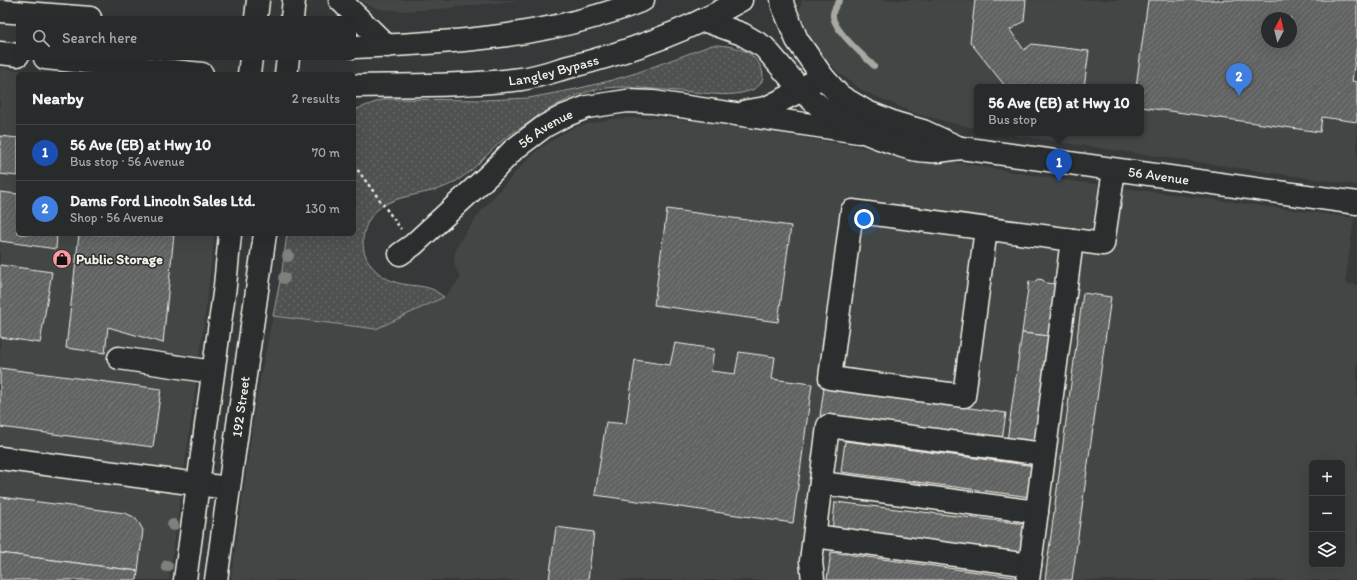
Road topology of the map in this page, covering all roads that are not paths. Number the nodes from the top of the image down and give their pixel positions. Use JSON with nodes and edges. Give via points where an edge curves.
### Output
{"nodes":[{"id":1,"x":258,"y":0,"type":"edge"},
{"id":2,"x":294,"y":0,"type":"edge"},
{"id":3,"x":340,"y":0,"type":"edge"},
{"id":4,"x":643,"y":0,"type":"edge"},
{"id":5,"x":741,"y":0,"type":"edge"},
{"id":6,"x":782,"y":0,"type":"edge"},
{"id":7,"x":0,"y":11,"type":"edge"},
{"id":8,"x":64,"y":16,"type":"edge"},
{"id":9,"x":256,"y":16,"type":"edge"},
{"id":10,"x":292,"y":16,"type":"edge"},
{"id":11,"x":703,"y":20,"type":"junction"},
{"id":12,"x":387,"y":46,"type":"junction"},
{"id":13,"x":356,"y":47,"type":"edge"},
{"id":14,"x":0,"y":53,"type":"edge"},
{"id":15,"x":16,"y":55,"type":"edge"},
{"id":16,"x":61,"y":60,"type":"edge"},
{"id":17,"x":251,"y":60,"type":"edge"},
{"id":18,"x":288,"y":60,"type":"edge"},
{"id":19,"x":165,"y":72,"type":"edge"},
{"id":20,"x":249,"y":72,"type":"edge"},
{"id":21,"x":286,"y":72,"type":"edge"},
{"id":22,"x":822,"y":76,"type":"junction"},
{"id":23,"x":356,"y":86,"type":"edge"},
{"id":24,"x":801,"y":90,"type":"junction"},
{"id":25,"x":732,"y":113,"type":"junction"},
{"id":26,"x":862,"y":132,"type":"junction"},
{"id":27,"x":961,"y":148,"type":"junction"},
{"id":28,"x":1114,"y":170,"type":"junction"},
{"id":29,"x":1357,"y":203,"type":"edge"},
{"id":30,"x":986,"y":229,"type":"junction"},
{"id":31,"x":230,"y":236,"type":"edge"},
{"id":32,"x":265,"y":236,"type":"edge"},
{"id":33,"x":1072,"y":240,"type":"junction"},
{"id":34,"x":407,"y":250,"type":"road end"},
{"id":35,"x":119,"y":358,"type":"dead end"},
{"id":36,"x":213,"y":372,"type":"junction"},
{"id":37,"x":1044,"y":454,"type":"junction"},
{"id":38,"x":0,"y":458,"type":"edge"},
{"id":39,"x":198,"y":483,"type":"junction"},
{"id":40,"x":821,"y":483,"type":"junction"},
{"id":41,"x":228,"y":488,"type":"junction"},
{"id":42,"x":1037,"y":512,"type":"junction"},
{"id":43,"x":814,"y":536,"type":"junction"},
{"id":44,"x":1029,"y":573,"type":"edge"},
{"id":45,"x":185,"y":580,"type":"edge"},
{"id":46,"x":216,"y":580,"type":"edge"},
{"id":47,"x":813,"y":580,"type":"edge"}],
"edges":[{"from":1,"to":9,"type":"main road"},
{"from":2,"to":10,"type":"main road"},
{"from":3,"to":12,"type":"main road"},
{"from":4,"to":12,"type":"main road","via":[[607,14],[545,30]]},
{"from":5,"to":11,"type":"main road","name":"Langley Bypass"},
{"from":6,"to":22,"type":"main road","via":[[796,40]]},
{"from":7,"to":8,"type":"main road"},
{"from":11,"to":23,"type":"main road","name":"Langley Bypass","via":[[656,41],[604,58],[522,79],[449,85]]},
{"from":11,"to":24,"type":"main road","via":[[742,34],[764,47]]},
{"from":12,"to":13,"type":"main road"},
{"from":14,"to":15,"type":"main road"},
{"from":16,"to":19,"type":"main road"},
{"from":17,"to":20,"type":"main road"},
{"from":18,"to":21,"type":"main road"},
{"from":22,"to":24,"type":"main road","name":"56 Avenue"},
{"from":22,"to":27,"type":"main road","name":"56 Avenue","via":[[840,96],[861,108]]},
{"from":24,"to":25,"type":"main road","name":"56 Avenue","via":[[766,108]]},
{"from":24,"to":26,"type":"main road","name":"56 Avenue","via":[[831,115]]},
{"from":25,"to":26,"type":"main road","name":"56 Avenue"},
{"from":25,"to":34,"type":"main road","name":"56 Avenue","via":[[627,101],[587,107],[564,116],[545,126],[513,150]]},
{"from":26,"to":27,"type":"main road","name":"56 Avenue","via":[[903,147],[930,151]]},
{"from":27,"to":28,"type":"main road","name":"56 Avenue"},
{"from":28,"to":29,"type":"main road","name":"56 Avenue"},
{"from":28,"to":33,"type":"main road","via":[[1103,244]]},
{"from":30,"to":30,"type":"main road","via":[[852,211],[830,378],[964,396]]},
{"from":30,"to":33,"type":"main road"},
{"from":31,"to":36,"type":"main road"},
{"from":32,"to":41,"type":"main road","name":"192 Street"},
{"from":33,"to":37,"type":"main road"},
{"from":35,"to":36,"type":"main road"},
{"from":36,"to":39,"type":"main road"},
{"from":37,"to":40,"type":"main road","via":[[828,426]]},
{"from":37,"to":42,"type":"main road"},
{"from":38,"to":39,"type":"main road"},
{"from":39,"to":41,"type":"main road"},
{"from":39,"to":45,"type":"main road"},
{"from":40,"to":42,"type":"main road"},
{"from":40,"to":43,"type":"main road"},
{"from":41,"to":46,"type":"main road","name":"192 Street"},
{"from":42,"to":44,"type":"main road"},
{"from":43,"to":44,"type":"main road"},
{"from":43,"to":47,"type":"main road","via":[[811,561]]}]}
